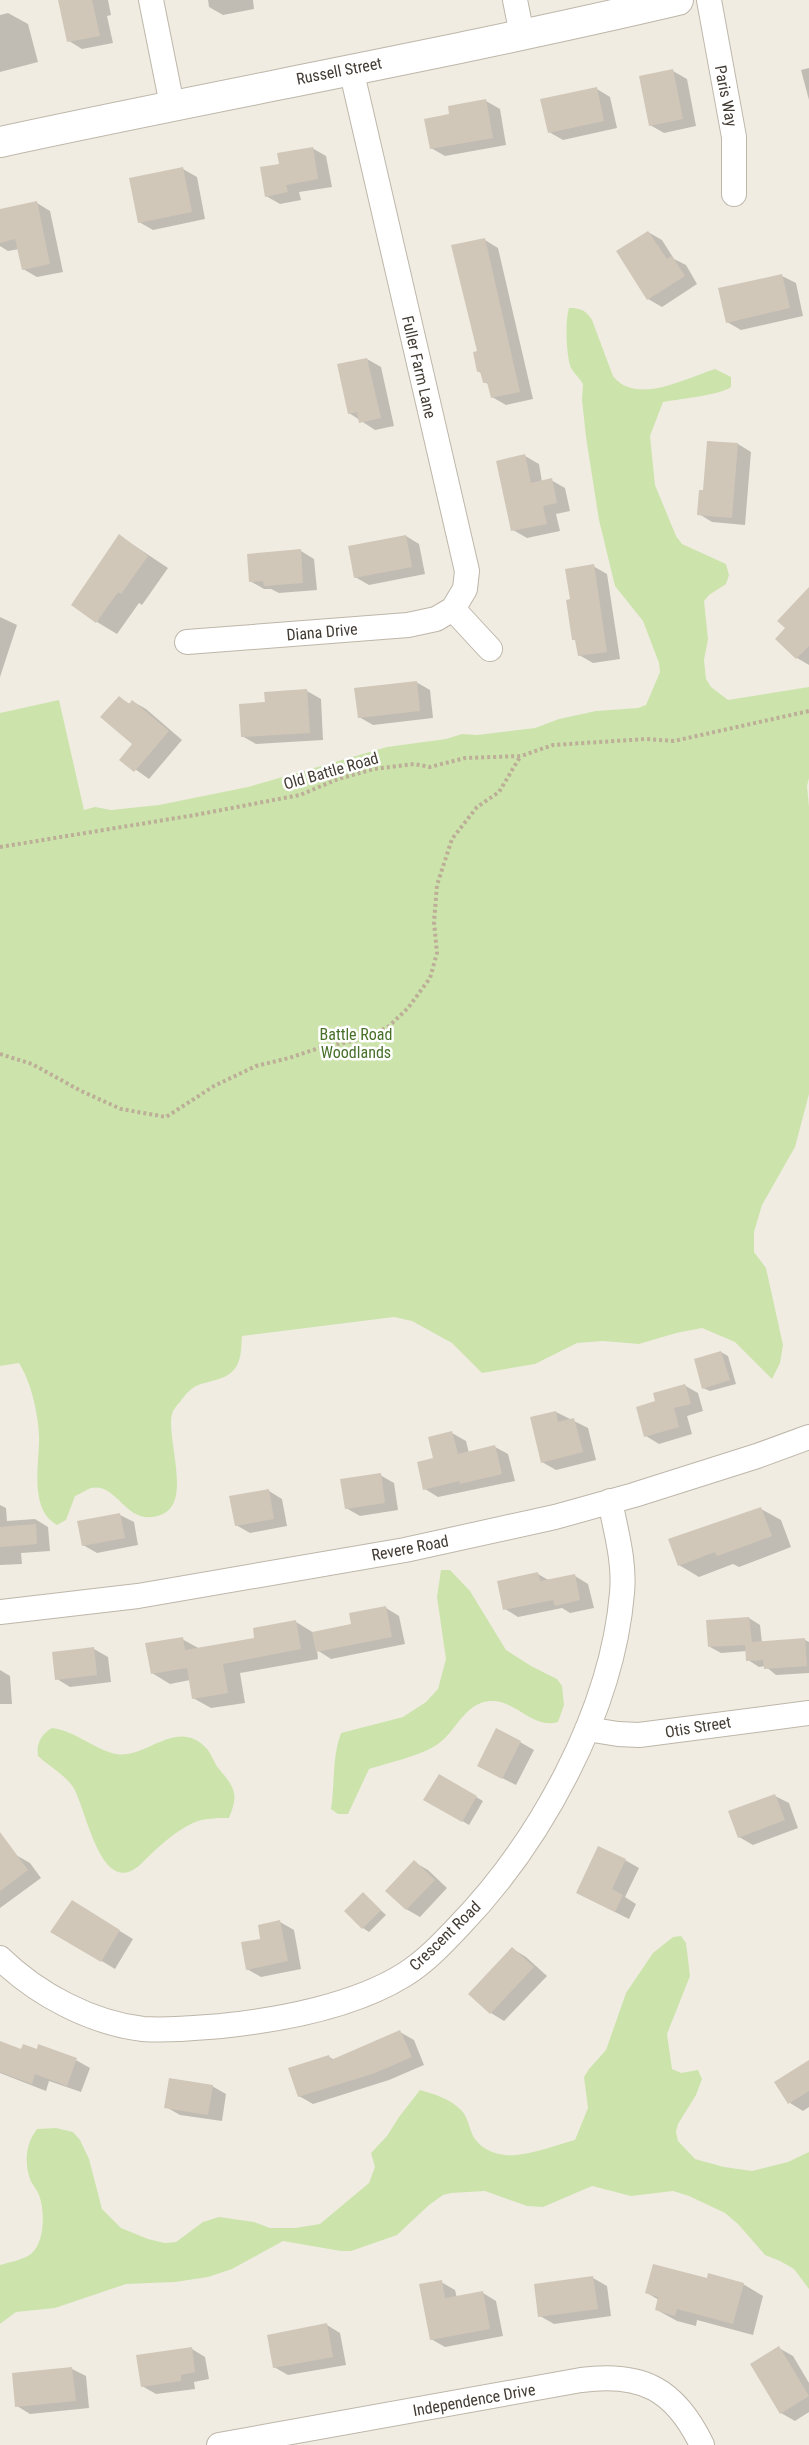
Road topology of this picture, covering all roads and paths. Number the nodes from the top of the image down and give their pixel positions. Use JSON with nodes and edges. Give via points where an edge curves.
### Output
{"nodes":[{"id":1,"x":151,"y":0,"type":"edge"},
{"id":2,"x":515,"y":0,"type":"edge"},
{"id":3,"x":678,"y":0,"type":"edge"},
{"id":4,"x":709,"y":0,"type":"edge"},
{"id":5,"x":522,"y":34,"type":"junction"},
{"id":6,"x":351,"y":69,"type":"junction"},
{"id":7,"x":172,"y":105,"type":"junction"},
{"id":8,"x":0,"y":142,"type":"edge"},
{"id":9,"x":734,"y":194,"type":"dead end"},
{"id":10,"x":453,"y":609,"type":"junction"},
{"id":11,"x":187,"y":642,"type":"dead end"},
{"id":12,"x":490,"y":650,"type":"dead end"},
{"id":13,"x":809,"y":711,"type":"edge"},
{"id":14,"x":521,"y":756,"type":"junction"},
{"id":15,"x":0,"y":847,"type":"edge"},
{"id":16,"x":0,"y":1054,"type":"edge"},
{"id":17,"x":809,"y":1437,"type":"edge"},
{"id":18,"x":610,"y":1501,"type":"junction"},
{"id":19,"x":0,"y":1612,"type":"edge"},
{"id":20,"x":809,"y":1713,"type":"edge"},
{"id":21,"x":587,"y":1729,"type":"junction"},
{"id":22,"x":0,"y":1958,"type":"edge"},
{"id":23,"x":219,"y":2445,"type":"edge"},
{"id":24,"x":702,"y":2445,"type":"edge"}],
"edges":[{"from":1,"to":7,"type":"street"},
{"from":2,"to":5,"type":"street"},
{"from":3,"to":5,"type":"street","name":"Russell Street"},
{"from":4,"to":9,"type":"street","name":"Paris Way","via":[[734,136]]},
{"from":5,"to":6,"type":"street","name":"Russell Street"},
{"from":6,"to":7,"type":"street","name":"Russell Street"},
{"from":6,"to":10,"type":"street","name":"Fuller Farm Lane","via":[[468,571],[465,589]]},
{"from":7,"to":8,"type":"street","name":"Russell Street"},
{"from":10,"to":11,"type":"street","name":"Diana Drive","via":[[423,623]]},
{"from":10,"to":12,"type":"street"},
{"from":13,"to":14,"type":"path","name":"Old Battle Road","via":[[674,741],[553,745]]},
{"from":14,"to":15,"type":"path","name":"Old Battle Road","via":[[374,769],[300,795]]},
{"from":14,"to":16,"type":"path","via":[[499,792],[477,807],[452,839],[437,885],[437,953],[430,978],[388,1027],[362,1039],[256,1066],[214,1086],[166,1117],[121,1109],[32,1064]]},
{"from":17,"to":18,"type":"street","name":"Revere Road"},
{"from":18,"to":19,"type":"street","name":"Revere Road","via":[[405,1550],[138,1596]]},
{"from":18,"to":21,"type":"street","name":"Crescent Road","via":[[622,1562],[622,1592],[616,1632]]},
{"from":20,"to":21,"type":"street","name":"Otis Street","via":[[639,1735]]},
{"from":21,"to":22,"type":"street","name":"Crescent Road","via":[[553,1798],[502,1878],[429,1957],[373,1991],[275,2017],[190,2029],[143,2029],[70,2006],[34,1986]]},
{"from":23,"to":24,"type":"street","name":"Independence Drive","via":[[613,2377],[634,2380],[664,2395],[685,2415]]}]}
